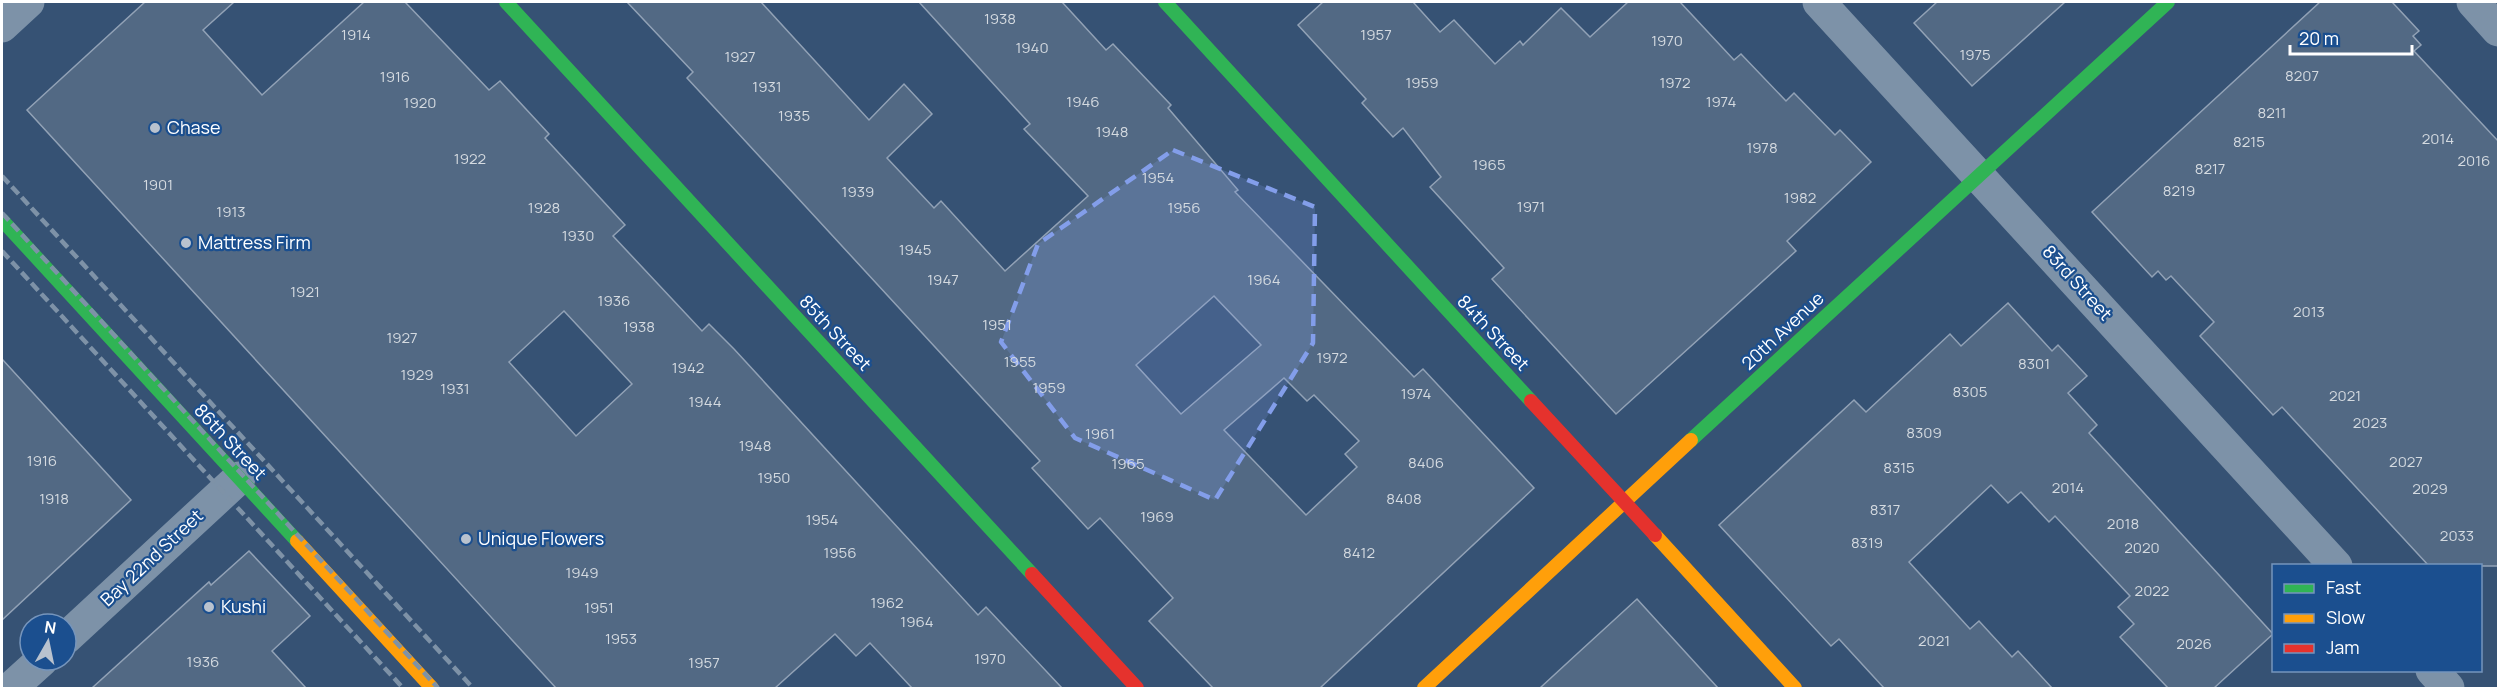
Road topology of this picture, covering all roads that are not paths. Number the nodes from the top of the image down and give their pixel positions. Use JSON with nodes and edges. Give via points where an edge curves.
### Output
{"nodes":[{"id":1,"x":28,"y":2,"type":"edge"},
{"id":2,"x":506,"y":2,"type":"edge"},
{"id":3,"x":1165,"y":2,"type":"edge"},
{"id":4,"x":1819,"y":2,"type":"edge"},
{"id":5,"x":2168,"y":2,"type":"edge"},
{"id":6,"x":2473,"y":2,"type":"edge"},
{"id":7,"x":2,"y":26,"type":"edge"},
{"id":8,"x":2499,"y":30,"type":"edge"},
{"id":9,"x":1979,"y":175,"type":"junction"},
{"id":10,"x":2,"y":220,"type":"edge"},
{"id":11,"x":239,"y":478,"type":"junction"},
{"id":12,"x":1624,"y":501,"type":"junction"},
{"id":13,"x":2334,"y":564,"type":"edge"},
{"id":14,"x":78,"y":627,"type":"edge"},
{"id":15,"x":29,"y":672,"type":"edge"},
{"id":16,"x":2434,"y":672,"type":"edge"},
{"id":17,"x":11,"y":688,"type":"edge"},
{"id":18,"x":432,"y":688,"type":"edge"},
{"id":19,"x":1137,"y":688,"type":"edge"},
{"id":20,"x":1424,"y":688,"type":"edge"},
{"id":21,"x":1795,"y":688,"type":"edge"},
{"id":22,"x":2448,"y":688,"type":"edge"}],
"edges":[{"from":1,"to":7,"type":"street"},
{"from":2,"to":19,"type":"street","name":"85th Street"},
{"from":3,"to":12,"type":"street","name":"84th Street"},
{"from":4,"to":9,"type":"street","name":"83rd Street"},
{"from":5,"to":9,"type":"street","name":"20th Avenue"},
{"from":6,"to":8,"type":"street"},
{"from":9,"to":12,"type":"street","name":"20th Avenue"},
{"from":9,"to":13,"type":"street","name":"83rd Street"},
{"from":10,"to":11,"type":"street","name":"86th Street"},
{"from":11,"to":14,"type":"street","name":"Bay 22nd Street"},
{"from":11,"to":18,"type":"street","name":"86th Street"},
{"from":12,"to":20,"type":"street","name":"20th Avenue"},
{"from":12,"to":21,"type":"street","name":"84th Street"},
{"from":15,"to":17,"type":"street"},
{"from":16,"to":22,"type":"street"}]}
